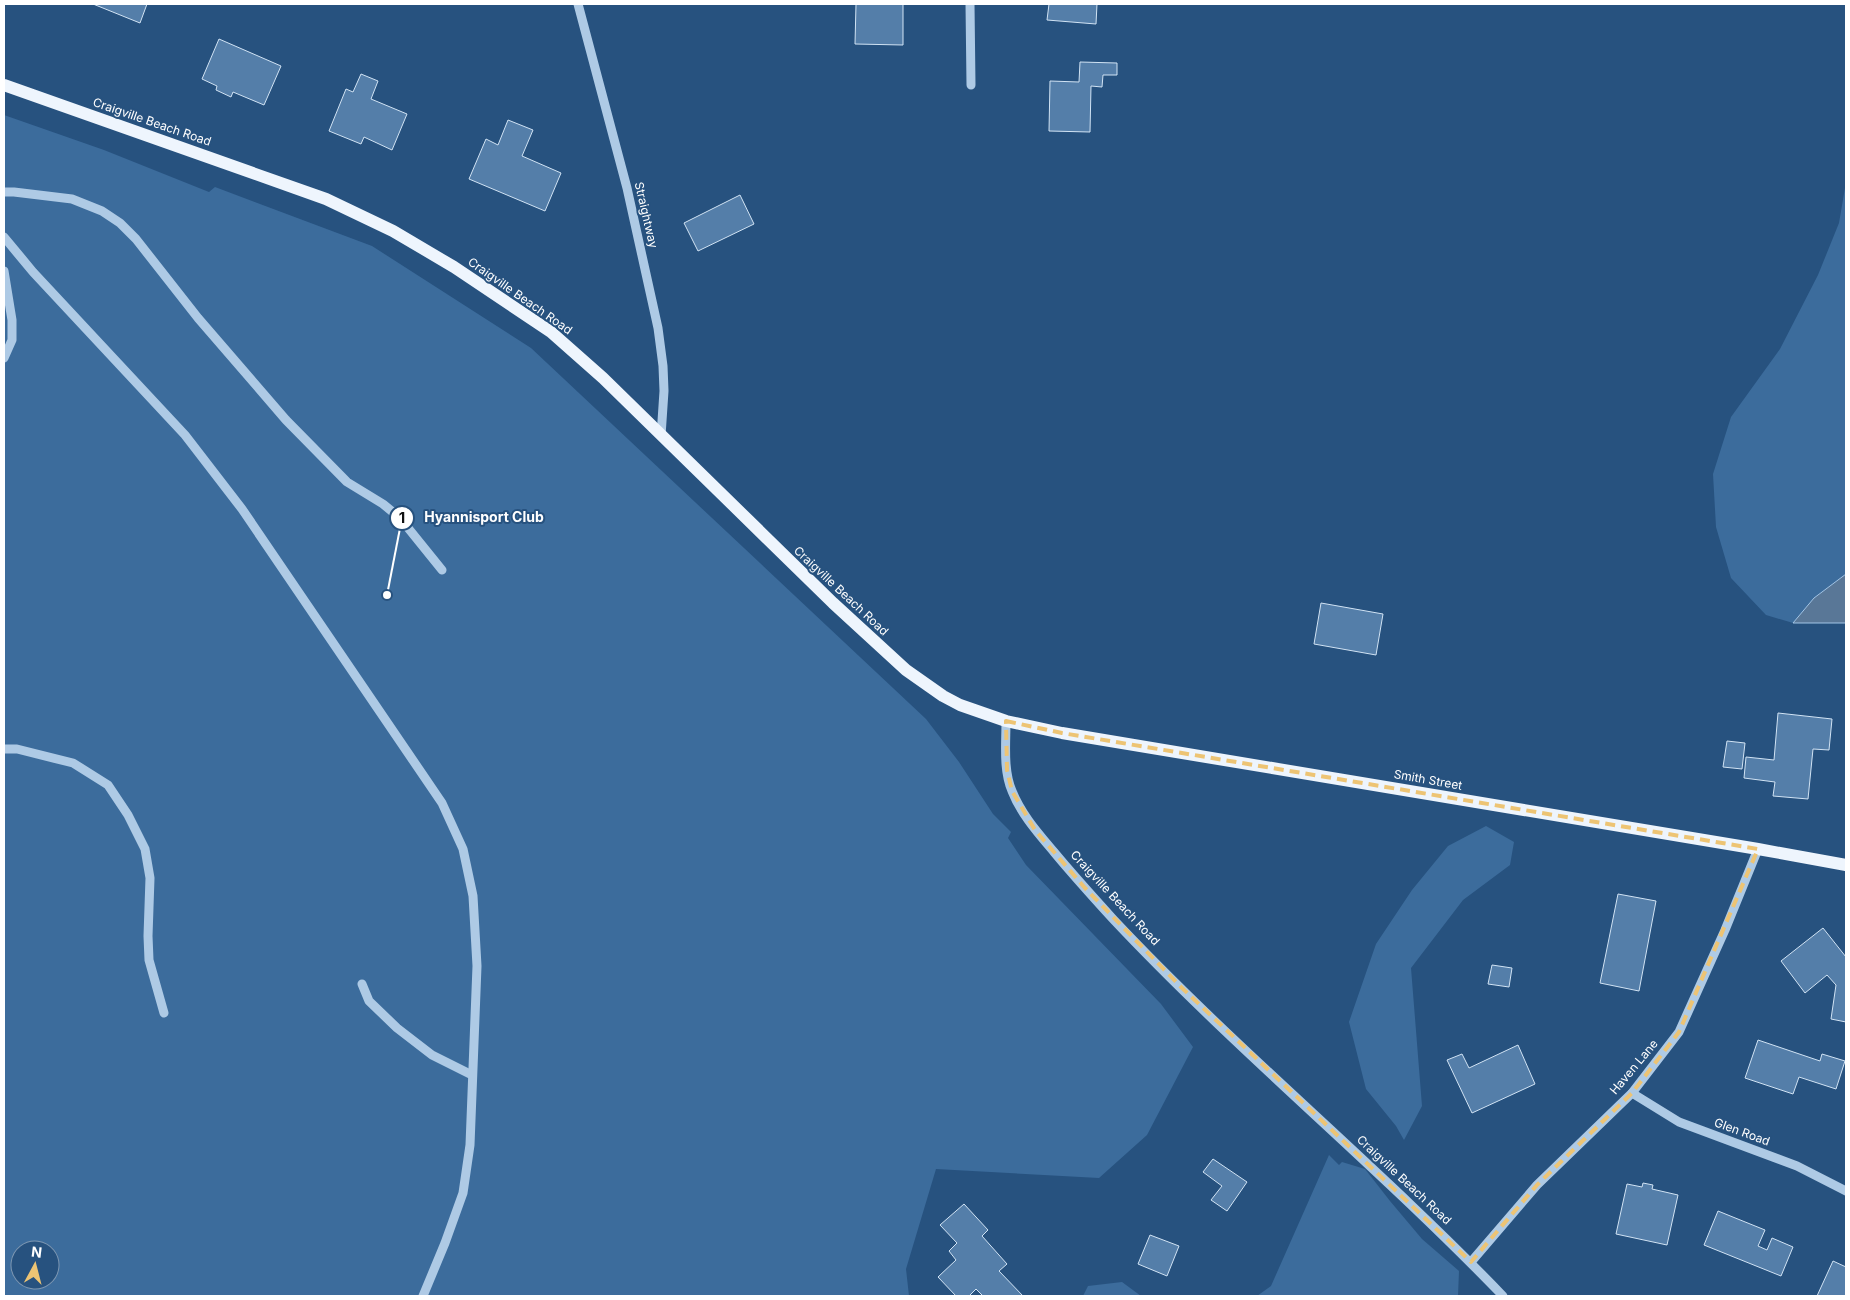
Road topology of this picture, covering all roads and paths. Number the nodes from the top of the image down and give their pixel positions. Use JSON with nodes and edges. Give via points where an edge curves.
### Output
{"nodes":[{"id":1,"x":578,"y":4,"type":"edge"},
{"id":2,"x":970,"y":4,"type":"edge"},
{"id":3,"x":4,"y":85,"type":"edge"},
{"id":4,"x":970,"y":85,"type":"dead end"},
{"id":5,"x":4,"y":192,"type":"edge"},
{"id":6,"x":4,"y":237,"type":"edge"},
{"id":7,"x":4,"y":271,"type":"edge"},
{"id":8,"x":4,"y":358,"type":"edge"},
{"id":9,"x":661,"y":436,"type":"junction"},
{"id":10,"x":442,"y":570,"type":"dead end"},
{"id":11,"x":1006,"y":721,"type":"junction"},
{"id":12,"x":4,"y":749,"type":"edge"},
{"id":13,"x":1758,"y":849,"type":"junction"},
{"id":14,"x":1846,"y":865,"type":"edge"},
{"id":15,"x":362,"y":984,"type":"dead end"},
{"id":16,"x":164,"y":1013,"type":"dead end"},
{"id":17,"x":472,"y":1075,"type":"junction"},
{"id":18,"x":1632,"y":1093,"type":"junction"},
{"id":19,"x":1846,"y":1190,"type":"edge"},
{"id":20,"x":1470,"y":1262,"type":"junction"},
{"id":21,"x":422,"y":1296,"type":"edge"},
{"id":22,"x":1504,"y":1296,"type":"edge"}],
"edges":[{"from":1,"to":9,"type":"street","name":"Straightway","via":[[627,188],[658,328],[664,391]]},
{"from":2,"to":4,"type":"street"},
{"from":3,"to":9,"type":"main road","name":"Craigville Beach Road","via":[[326,199],[393,231],[454,267],[551,332]]},
{"from":5,"to":10,"type":"street","via":[[72,199],[102,211],[120,223],[136,238],[198,318],[286,420],[347,482],[400,518]]},
{"from":6,"to":17,"type":"street","via":[[185,435],[236,501],[442,803],[463,849],[474,896],[477,966]]},
{"from":7,"to":8,"type":"street","via":[[12,320],[12,340]]},
{"from":9,"to":11,"type":"main road","name":"Craigville Beach Road","via":[[833,604],[906,670],[943,696],[979,713]]},
{"from":11,"to":13,"type":"main road","name":"Smith Street"},
{"from":11,"to":20,"type":"street","name":"Craigville Beach Road","via":[[1007,770],[1020,809],[1084,888],[1180,987]]},
{"from":12,"to":16,"type":"street","via":[[17,749],[73,763],[108,785],[128,815],[145,850],[150,878],[149,960]]},
{"from":13,"to":14,"type":"main road","name":"Smith Street"},
{"from":13,"to":18,"type":"street","name":"Haven Lane","via":[[1679,1032]]},
{"from":15,"to":17,"type":"street","via":[[369,1001],[397,1028],[432,1055]]},
{"from":17,"to":21,"type":"street","via":[[470,1146],[463,1193]]},
{"from":18,"to":19,"type":"street","name":"Glen Road","via":[[1679,1122],[1797,1166]]},
{"from":18,"to":20,"type":"street","name":"Haven Lane","via":[[1537,1185]]},
{"from":20,"to":22,"type":"street","name":"Craigville Beach Road"}]}
